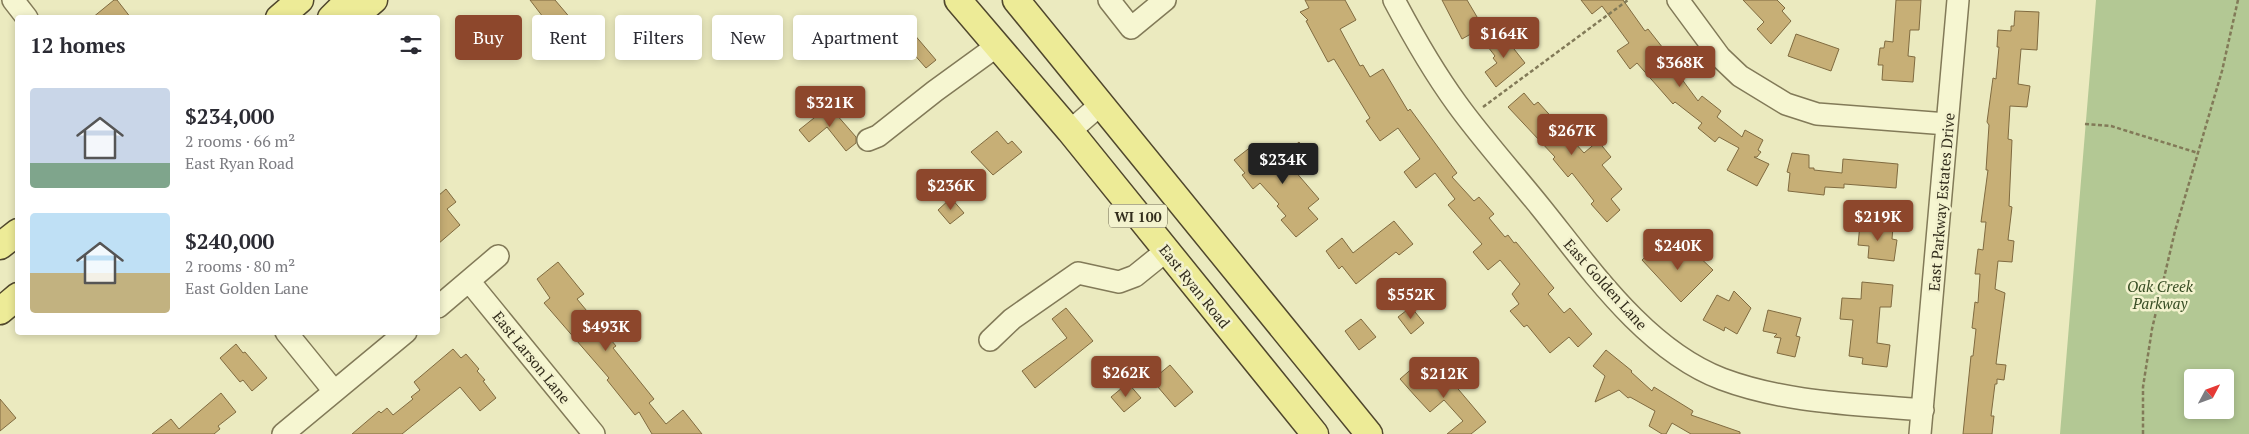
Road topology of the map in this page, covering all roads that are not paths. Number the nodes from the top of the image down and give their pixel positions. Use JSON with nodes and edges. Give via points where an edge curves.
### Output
{"nodes":[{"id":1,"x":13,"y":0,"type":"edge"},
{"id":2,"x":300,"y":0,"type":"edge"},
{"id":3,"x":349,"y":0,"type":"edge"},
{"id":4,"x":374,"y":0,"type":"edge"},
{"id":5,"x":958,"y":0,"type":"edge"},
{"id":6,"x":1016,"y":0,"type":"edge"},
{"id":7,"x":1109,"y":0,"type":"edge"},
{"id":8,"x":1165,"y":0,"type":"edge"},
{"id":9,"x":1394,"y":0,"type":"edge"},
{"id":10,"x":1678,"y":0,"type":"edge"},
{"id":11,"x":1958,"y":0,"type":"edge"},
{"id":12,"x":25,"y":15,"type":"edge"},
{"id":13,"x":282,"y":15,"type":"edge"},
{"id":14,"x":334,"y":15,"type":"edge"},
{"id":15,"x":356,"y":15,"type":"edge"},
{"id":16,"x":997,"y":46,"type":"junction"},
{"id":17,"x":1100,"y":105,"type":"junction"},
{"id":18,"x":1947,"y":124,"type":"junction"},
{"id":19,"x":1070,"y":131,"type":"junction"},
{"id":20,"x":868,"y":140,"type":"dead end"},
{"id":21,"x":15,"y":234,"type":"edge"},
{"id":22,"x":0,"y":246,"type":"edge"},
{"id":23,"x":1166,"y":251,"type":"junction"},
{"id":24,"x":498,"y":256,"type":"dead end"},
{"id":25,"x":469,"y":281,"type":"junction"},
{"id":26,"x":15,"y":298,"type":"edge"},
{"id":27,"x":440,"y":305,"type":"edge"},
{"id":28,"x":0,"y":311,"type":"edge"},
{"id":29,"x":288,"y":335,"type":"edge"},
{"id":30,"x":402,"y":335,"type":"edge"},
{"id":31,"x":990,"y":340,"type":"dead end"},
{"id":32,"x":334,"y":391,"type":"junction"},
{"id":33,"x":1923,"y":410,"type":"junction"},
{"id":34,"x":283,"y":434,"type":"edge"},
{"id":35,"x":594,"y":434,"type":"edge"},
{"id":36,"x":1315,"y":434,"type":"edge"},
{"id":37,"x":1369,"y":434,"type":"edge"},
{"id":38,"x":1920,"y":434,"type":"edge"}],
"edges":[{"from":1,"to":12,"type":"street"},
{"from":2,"to":13,"type":"main road"},
{"from":3,"to":14,"type":"main road"},
{"from":4,"to":15,"type":"main road"},
{"from":5,"to":16,"type":"main road","name":"East Ryan Road","number":"WI 100"},
{"from":6,"to":17,"type":"main road","number":"WI 100"},
{"from":7,"to":8,"type":"street","via":[[1131,28]]},
{"from":9,"to":33,"type":"street","name":"East Golden Lane","via":[[1412,35],[1457,104],[1609,292],[1642,327],[1678,355],[1720,378],[1766,394]]},
{"from":10,"to":18,"type":"street","via":[[1720,57],[1757,88],[1786,104],[1817,114]]},
{"from":11,"to":18,"type":"street","name":"East Parkway Estates Drive"},
{"from":16,"to":19,"type":"main road","name":"East Ryan Road","number":"WI 100"},
{"from":16,"to":20,"type":"street","via":[[878,136]]},
{"from":17,"to":19,"type":"street"},
{"from":17,"to":37,"type":"main road","number":"WI 100"},
{"from":18,"to":33,"type":"street","name":"East Parkway Estates Drive"},
{"from":19,"to":23,"type":"main road","name":"East Ryan Road","number":"WI 100"},
{"from":21,"to":22,"type":"main road"},
{"from":23,"to":31,"type":"street","via":[[1135,276],[1119,282],[1078,273],[1012,319]]},
{"from":23,"to":36,"type":"main road","name":"East Ryan Road","number":"WI 100"},
{"from":24,"to":25,"type":"street"},
{"from":25,"to":27,"type":"street"},
{"from":25,"to":35,"type":"street","name":"East Larson Lane"},
{"from":26,"to":28,"type":"main road"},
{"from":29,"to":32,"type":"street"},
{"from":30,"to":32,"type":"street"},
{"from":32,"to":34,"type":"street"},
{"from":33,"to":38,"type":"street","name":"East Parkway Estates Drive"}]}
